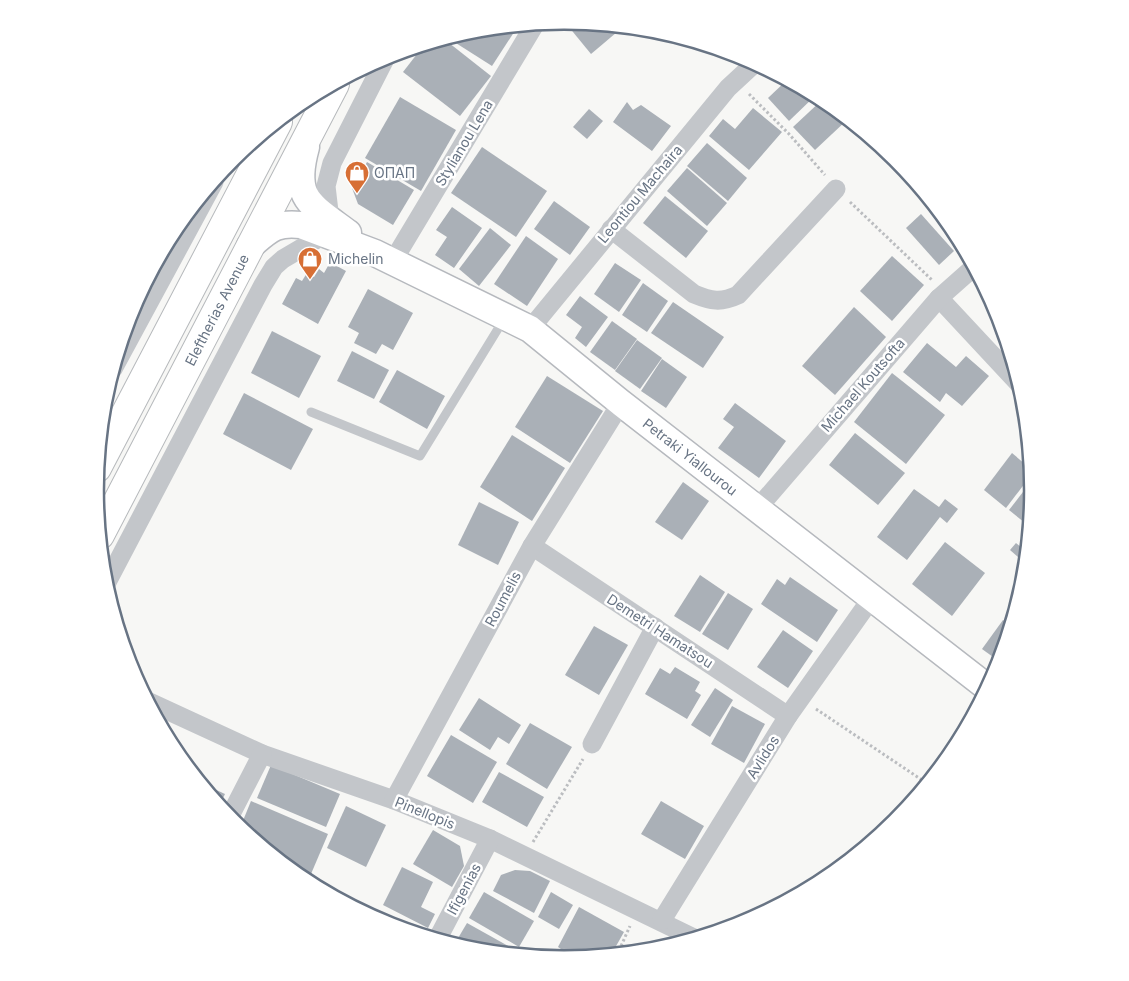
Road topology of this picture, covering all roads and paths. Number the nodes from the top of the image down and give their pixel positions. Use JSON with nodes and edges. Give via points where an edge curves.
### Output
{"nodes":[{"id":1,"x":530,"y":31,"type":"edge"},
{"id":2,"x":746,"y":67,"type":"edge"},
{"id":3,"x":380,"y":69,"type":"edge"},
{"id":4,"x":736,"y":81,"type":"junction"},
{"id":5,"x":329,"y":95,"type":"edge"},
{"id":6,"x":312,"y":127,"type":"junction"},
{"id":7,"x":271,"y":136,"type":"edge"},
{"id":8,"x":836,"y":189,"type":"junction"},
{"id":9,"x":327,"y":226,"type":"junction"},
{"id":10,"x":611,"y":229,"type":"junction"},
{"id":11,"x":250,"y":246,"type":"junction"},
{"id":12,"x":384,"y":257,"type":"junction"},
{"id":13,"x":163,"y":265,"type":"edge"},
{"id":14,"x":969,"y":271,"type":"edge"},
{"id":15,"x":942,"y":296,"type":"junction"},
{"id":16,"x":506,"y":317,"type":"junction"},
{"id":17,"x":137,"y":320,"type":"edge"},
{"id":18,"x":530,"y":329,"type":"junction"},
{"id":19,"x":1009,"y":373,"type":"edge"},
{"id":20,"x":621,"y":403,"type":"junction"},
{"id":21,"x":311,"y":412,"type":"dead end"},
{"id":22,"x":106,"y":453,"type":"edge"},
{"id":23,"x":757,"y":509,"type":"junction"},
{"id":24,"x":105,"y":525,"type":"edge"},
{"id":25,"x":532,"y":546,"type":"junction"},
{"id":26,"x":112,"y":574,"type":"edge"},
{"id":27,"x":871,"y":598,"type":"junction"},
{"id":28,"x":655,"y":627,"type":"junction"},
{"id":29,"x":983,"y":684,"type":"edge"},
{"id":30,"x":801,"y":698,"type":"junction"},
{"id":31,"x":158,"y":706,"type":"edge"},
{"id":32,"x":788,"y":716,"type":"junction"},
{"id":33,"x":592,"y":744,"type":"joint"},
{"id":34,"x":262,"y":754,"type":"junction"},
{"id":35,"x":922,"y":780,"type":"edge"},
{"id":36,"x":394,"y":800,"type":"junction"},
{"id":37,"x":234,"y":810,"type":"edge"},
{"id":38,"x":490,"y":839,"type":"junction"},
{"id":39,"x":524,"y":855,"type":"junction"},
{"id":40,"x":638,"y":909,"type":"junction"},
{"id":41,"x":662,"y":920,"type":"junction"},
{"id":42,"x":440,"y":934,"type":"edge"},
{"id":43,"x":687,"y":934,"type":"edge"},
{"id":44,"x":620,"y":947,"type":"edge"}],
"edges":[{"from":1,"to":12,"type":"street","name":"Stylianou Lena"},
{"from":2,"to":4,"type":"street","name":"Leontiou Machaira"},
{"from":3,"to":9,"type":"street","via":[[330,169],[326,186]]},
{"from":4,"to":8,"type":"path","via":[[789,134]]},
{"from":4,"to":10,"type":"street","name":"Leontiou Machaira"},
{"from":5,"to":6,"type":"highway","name":"Eleftherias Avenue"},
{"from":6,"to":9,"type":"street","name":"Petraki Yiallourou","via":[[300,171],[301,186]]},
{"from":6,"to":11,"type":"highway","name":"Eleftherias Avenue"},
{"from":7,"to":22,"type":"highway"},
{"from":8,"to":10,"type":"street","via":[[738,295],[725,301],[710,301],[694,294]]},
{"from":8,"to":15,"type":"path"},
{"from":9,"to":11,"type":"street","name":"Petraki Yiallourou","via":[[272,227]]},
{"from":9,"to":12,"type":"street","name":"Petraki Yiallourou"},
{"from":9,"to":26,"type":"street","via":[[310,244],[274,267]]},
{"from":10,"to":18,"type":"street","name":"Leontiou Machaira"},
{"from":11,"to":24,"type":"highway","name":"Eleftherias Avenue"},
{"from":12,"to":16,"type":"street","name":"Petraki Yiallourou"},
{"from":13,"to":17,"type":"street"},
{"from":14,"to":15,"type":"street","name":"Michael Koutsofta"},
{"from":15,"to":19,"type":"street"},
{"from":15,"to":23,"type":"street","name":"Michael Koutsofta"},
{"from":16,"to":18,"type":"street","name":"Petraki Yiallourou"},
{"from":16,"to":21,"type":"lane","via":[[420,456]]},
{"from":18,"to":20,"type":"street","name":"Petraki Yiallourou"},
{"from":20,"to":23,"type":"street","name":"Petraki Yiallourou"},
{"from":20,"to":25,"type":"street","name":"Roumelis"},
{"from":23,"to":27,"type":"street","name":"Petraki Yiallourou"},
{"from":25,"to":28,"type":"street","name":"Demetri Hamatsou"},
{"from":25,"to":36,"type":"street","name":"Roumelis"},
{"from":27,"to":29,"type":"street","name":"Petraki Yiallourou"},
{"from":27,"to":30,"type":"street","name":"Avlidos"},
{"from":28,"to":32,"type":"street","name":"Demetri Hamatsou"},
{"from":28,"to":33,"type":"street"},
{"from":30,"to":32,"type":"street","name":"Avlidos"},
{"from":30,"to":35,"type":"path"},
{"from":31,"to":34,"type":"street","name":"Pinellopis"},
{"from":32,"to":41,"type":"street","name":"Avlidos"},
{"from":33,"to":39,"type":"path"},
{"from":34,"to":36,"type":"street","name":"Pinellopis"},
{"from":34,"to":37,"type":"street"},
{"from":36,"to":38,"type":"street","name":"Pinellopis"},
{"from":38,"to":39,"type":"street","name":"Pinellopis"},
{"from":38,"to":42,"type":"street","name":"Ifigenias"},
{"from":39,"to":40,"type":"street","name":"Pinellopis"},
{"from":40,"to":41,"type":"street","name":"Pinellopis"},
{"from":40,"to":44,"type":"path"},
{"from":41,"to":43,"type":"street","name":"Pinellopis"}]}
